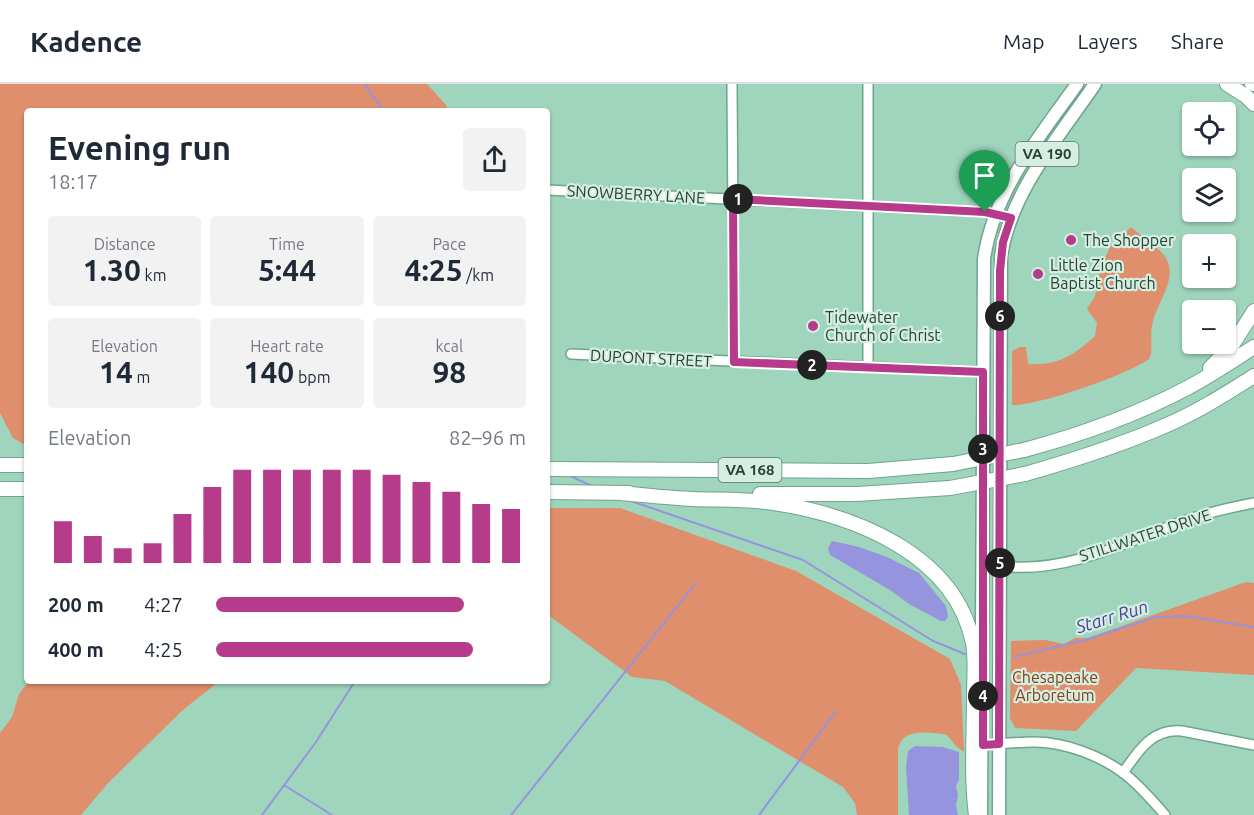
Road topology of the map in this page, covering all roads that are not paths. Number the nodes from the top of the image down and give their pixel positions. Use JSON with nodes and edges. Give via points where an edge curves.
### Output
{"nodes":[{"id":1,"x":732,"y":84,"type":"edge"},
{"id":2,"x":868,"y":84,"type":"edge"},
{"id":3,"x":1077,"y":84,"type":"edge"},
{"id":4,"x":1095,"y":84,"type":"edge"},
{"id":5,"x":1227,"y":84,"type":"edge"},
{"id":6,"x":1254,"y":104,"type":"edge"},
{"id":7,"x":550,"y":190,"type":"edge"},
{"id":8,"x":733,"y":199,"type":"junction"},
{"id":9,"x":867,"y":206,"type":"junction"},
{"id":10,"x":994,"y":214,"type":"junction"},
{"id":11,"x":1011,"y":218,"type":"junction"},
{"id":12,"x":1254,"y":311,"type":"edge"},
{"id":13,"x":1254,"y":347,"type":"edge"},
{"id":14,"x":571,"y":354,"type":"dead end"},
{"id":15,"x":734,"y":362,"type":"junction"},
{"id":16,"x":868,"y":366,"type":"junction"},
{"id":17,"x":983,"y":372,"type":"junction"},
{"id":18,"x":1254,"y":376,"type":"edge"},
{"id":19,"x":1254,"y":382,"type":"edge"},
{"id":20,"x":1228,"y":392,"type":"junction"},
{"id":21,"x":1178,"y":393,"type":"junction"},
{"id":22,"x":0,"y":465,"type":"edge"},
{"id":23,"x":24,"y":465,"type":"edge"},
{"id":24,"x":550,"y":469,"type":"edge"},
{"id":25,"x":0,"y":489,"type":"edge"},
{"id":26,"x":24,"y":489,"type":"edge"},
{"id":27,"x":550,"y":492,"type":"edge"},
{"id":28,"x":620,"y":493,"type":"junction"},
{"id":29,"x":1254,"y":503,"type":"edge"},
{"id":30,"x":983,"y":505,"type":"junction"},
{"id":31,"x":1000,"y":566,"type":"junction"},
{"id":32,"x":999,"y":744,"type":"junction"},
{"id":33,"x":983,"y":745,"type":"junction"},
{"id":34,"x":1254,"y":745,"type":"edge"},
{"id":35,"x":1123,"y":773,"type":"junction"},
{"id":36,"x":976,"y":815,"type":"edge"},
{"id":37,"x":981,"y":815,"type":"edge"},
{"id":38,"x":999,"y":815,"type":"edge"},
{"id":39,"x":1165,"y":815,"type":"edge"}],
"edges":[{"from":1,"to":8,"type":"street"},
{"from":2,"to":9,"type":"street"},
{"from":3,"to":10,"type":"main road","number":"VA 190","via":[[1014,175]]},
{"from":4,"to":11,"type":"main road","number":"VA 190","via":[[1020,195]]},
{"from":5,"to":6,"type":"highway"},
{"from":7,"to":8,"type":"street","name":"SNOWBERRY LANE"},
{"from":8,"to":9,"type":"street","name":"SNOWBERRY LANE"},
{"from":8,"to":15,"type":"street"},
{"from":9,"to":10,"type":"street","name":"SNOWBERRY LANE"},
{"from":9,"to":16,"type":"street"},
{"from":10,"to":11,"type":"street","name":"SNOWBERRY LANE"},
{"from":10,"to":17,"type":"main road","number":"VA 190","via":[[984,259]]},
{"from":11,"to":31,"type":"main road","number":"VA 190","via":[[1000,271]]},
{"from":12,"to":21,"type":"highway","via":[[1232,347]]},
{"from":13,"to":21,"type":"highway","number":"VA 168"},
{"from":14,"to":15,"type":"street","name":"DUPONT STREET"},
{"from":15,"to":16,"type":"street","name":"DUPONT STREET"},
{"from":16,"to":17,"type":"street","name":"DUPONT STREET"},
{"from":17,"to":30,"type":"main road","number":"VA 190"},
{"from":18,"to":20,"type":"highway","number":"VA 168"},
{"from":19,"to":20,"type":"highway"},
{"from":20,"to":28,"type":"highway","number":"VA 168","bridge":true,"via":[[1169,424],[1102,451],[1025,474],[950,488],[857,494]]},
{"from":21,"to":24,"type":"highway","number":"VA 168","bridge":true,"via":[[1123,417],[1023,450],[953,464],[868,471]]},
{"from":22,"to":23,"type":"highway"},
{"from":25,"to":26,"type":"highway"},
{"from":27,"to":28,"type":"highway","number":"VA 168"},
{"from":28,"to":36,"type":"highway","via":[[790,506],[874,533],[932,569],[961,608],[974,651]]},
{"from":29,"to":31,"type":"street","name":"STILLWATER DRIVE","via":[[1204,514],[1090,555],[1051,564]]},
{"from":30,"to":31,"type":"main road","via":[[989,517],[992,556]]},
{"from":30,"to":33,"type":"main road","number":"VA 190"},
{"from":31,"to":32,"type":"main road","number":"VA 190"},
{"from":32,"to":33,"type":"street"},
{"from":32,"to":35,"type":"street","via":[[1060,745],[1098,758]]},
{"from":32,"to":38,"type":"main road","number":"VA 190"},
{"from":33,"to":37,"type":"main road","number":"VA 190"},
{"from":34,"to":35,"type":"street","via":[[1182,730],[1169,731],[1144,744]]},
{"from":35,"to":39,"type":"street"}]}
